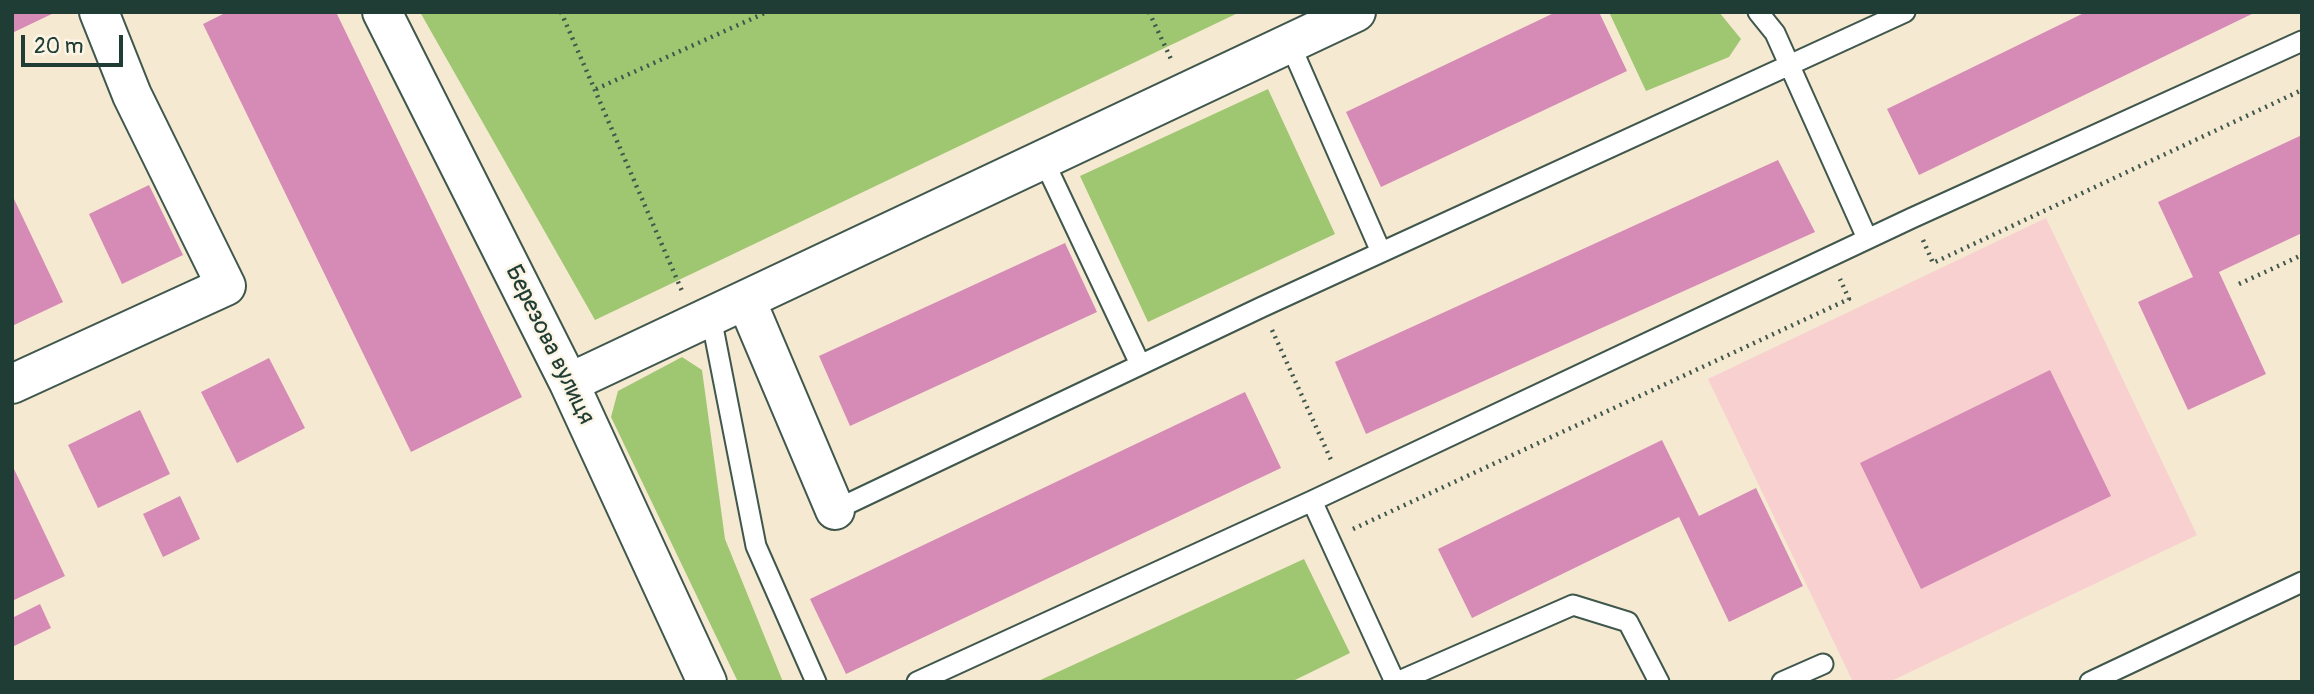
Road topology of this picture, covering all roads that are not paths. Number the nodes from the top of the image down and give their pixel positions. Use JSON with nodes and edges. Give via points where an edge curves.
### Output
{"nodes":[{"id":1,"x":99,"y":12,"type":"edge"},
{"id":2,"x":382,"y":12,"type":"edge"},
{"id":3,"x":1356,"y":12,"type":"edge"},
{"id":4,"x":1758,"y":12,"type":"edge"},
{"id":5,"x":1905,"y":12,"type":"edge"},
{"id":6,"x":2302,"y":41,"type":"edge"},
{"id":7,"x":1290,"y":44,"type":"junction"},
{"id":8,"x":1790,"y":66,"type":"junction"},
{"id":9,"x":1043,"y":159,"type":"junction"},
{"id":10,"x":1867,"y":238,"type":"junction"},
{"id":11,"x":1381,"y":252,"type":"junction"},
{"id":12,"x":746,"y":300,"type":"junction"},
{"id":13,"x":703,"y":320,"type":"junction"},
{"id":14,"x":1140,"y":364,"type":"junction"},
{"id":15,"x":569,"y":383,"type":"junction"},
{"id":16,"x":12,"y":384,"type":"edge"},
{"id":17,"x":1312,"y":501,"type":"junction"},
{"id":18,"x":835,"y":510,"type":"joint"},
{"id":19,"x":2302,"y":582,"type":"edge"},
{"id":20,"x":1822,"y":664,"type":"dead end"},
{"id":21,"x":707,"y":682,"type":"edge"},
{"id":22,"x":816,"y":682,"type":"edge"},
{"id":23,"x":917,"y":682,"type":"edge"},
{"id":24,"x":1396,"y":682,"type":"edge"},
{"id":25,"x":1659,"y":682,"type":"edge"},
{"id":26,"x":1782,"y":682,"type":"edge"},
{"id":27,"x":2090,"y":682,"type":"edge"}],
"edges":[{"from":1,"to":16,"type":"street","via":[[132,95],[226,286]]},
{"from":2,"to":15,"type":"street","name":"Березова вулиця"},
{"from":3,"to":7,"type":"street"},
{"from":4,"to":8,"type":"lane","via":[[1775,33]]},
{"from":5,"to":8,"type":"lane"},
{"from":6,"to":10,"type":"lane"},
{"from":7,"to":9,"type":"street"},
{"from":7,"to":11,"type":"lane"},
{"from":8,"to":10,"type":"lane"},
{"from":8,"to":11,"type":"lane"},
{"from":9,"to":12,"type":"street"},
{"from":9,"to":14,"type":"lane"},
{"from":10,"to":17,"type":"lane"},
{"from":11,"to":14,"type":"lane"},
{"from":12,"to":13,"type":"street"},
{"from":12,"to":18,"type":"street"},
{"from":13,"to":15,"type":"street"},
{"from":13,"to":22,"type":"lane","via":[[756,546]]},
{"from":14,"to":18,"type":"lane"},
{"from":15,"to":21,"type":"street","name":"Березова вулиця"},
{"from":17,"to":23,"type":"lane"},
{"from":17,"to":24,"type":"lane"},
{"from":19,"to":27,"type":"lane"},
{"from":20,"to":26,"type":"lane"},
{"from":24,"to":25,"type":"lane","via":[[1573,605],[1628,622]]}]}
